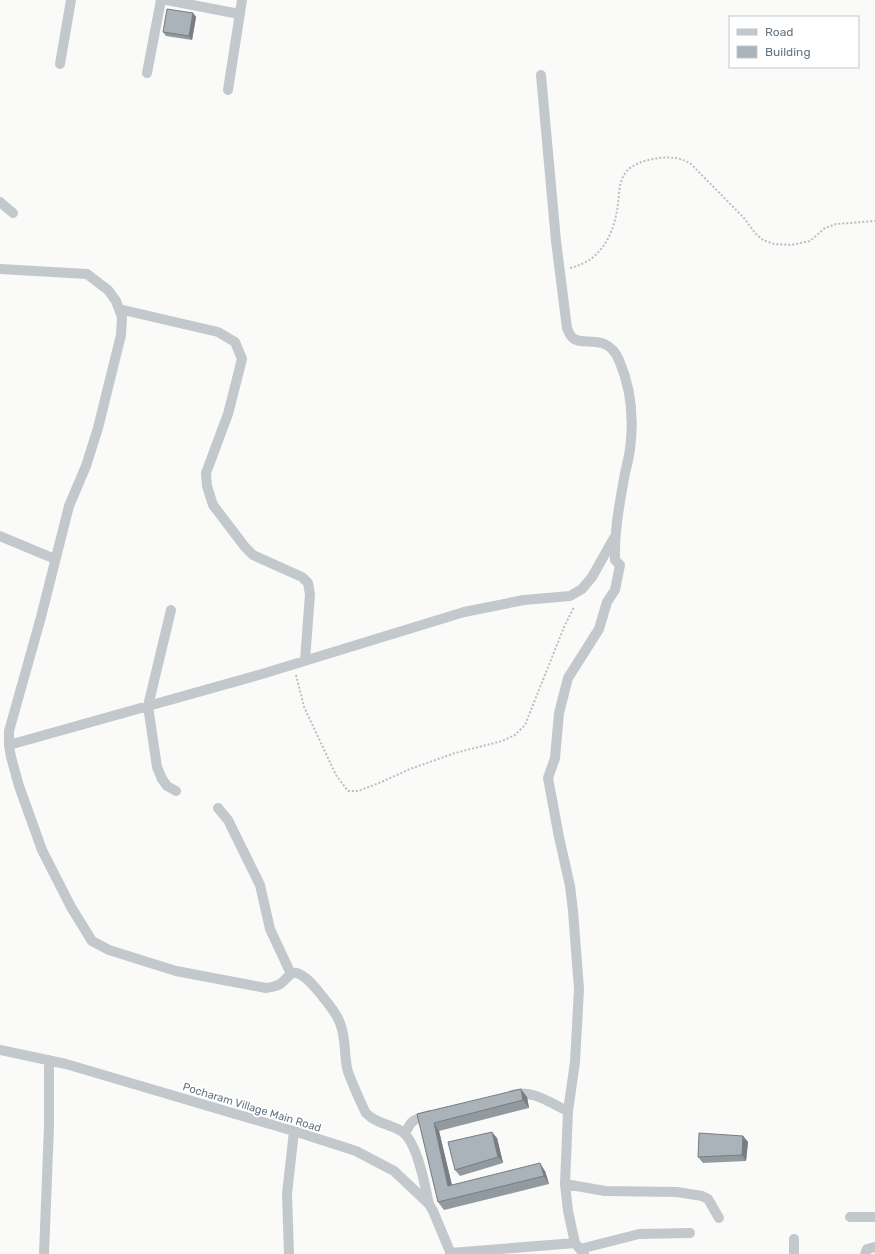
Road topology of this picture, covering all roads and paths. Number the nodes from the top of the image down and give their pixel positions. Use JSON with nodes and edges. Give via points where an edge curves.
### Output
{"nodes":[{"id":1,"x":71,"y":0,"type":"edge"},
{"id":2,"x":161,"y":0,"type":"edge"},
{"id":3,"x":167,"y":0,"type":"edge"},
{"id":4,"x":242,"y":0,"type":"edge"},
{"id":5,"x":239,"y":14,"type":"junction"},
{"id":6,"x":60,"y":64,"type":"dead end"},
{"id":7,"x":147,"y":72,"type":"dead end"},
{"id":8,"x":541,"y":75,"type":"dead end"},
{"id":9,"x":228,"y":90,"type":"dead end"},
{"id":10,"x":0,"y":202,"type":"edge"},
{"id":11,"x":13,"y":213,"type":"dead end"},
{"id":12,"x":875,"y":221,"type":"edge"},
{"id":13,"x":0,"y":269,"type":"edge"},
{"id":14,"x":559,"y":271,"type":"junction"},
{"id":15,"x":119,"y":309,"type":"junction"},
{"id":16,"x":0,"y":536,"type":"edge"},
{"id":17,"x":614,"y":537,"type":"junction"},
{"id":18,"x":55,"y":559,"type":"junction"},
{"id":19,"x":582,"y":589,"type":"junction"},
{"id":20,"x":171,"y":610,"type":"dead end"},
{"id":21,"x":305,"y":660,"type":"junction"},
{"id":22,"x":293,"y":664,"type":"junction"},
{"id":23,"x":148,"y":706,"type":"junction"},
{"id":24,"x":9,"y":744,"type":"junction"},
{"id":25,"x":176,"y":791,"type":"dead end"},
{"id":26,"x":218,"y":808,"type":"dead end"},
{"id":27,"x":291,"y":974,"type":"junction"},
{"id":28,"x":0,"y":1050,"type":"edge"},
{"id":29,"x":49,"y":1060,"type":"junction"},
{"id":30,"x":504,"y":1097,"type":"edge"},
{"id":31,"x":568,"y":1111,"type":"junction"},
{"id":32,"x":439,"y":1113,"type":"edge"},
{"id":33,"x":294,"y":1131,"type":"junction"},
{"id":34,"x":405,"y":1134,"type":"junction"},
{"id":35,"x":565,"y":1184,"type":"junction"},
{"id":36,"x":429,"y":1204,"type":"junction"},
{"id":37,"x":850,"y":1217,"type":"dead end"},
{"id":38,"x":875,"y":1217,"type":"edge"},
{"id":39,"x":719,"y":1218,"type":"dead end"},
{"id":40,"x":690,"y":1233,"type":"dead end"},
{"id":41,"x":794,"y":1239,"type":"dead end"},
{"id":42,"x":875,"y":1247,"type":"edge"},
{"id":43,"x":580,"y":1249,"type":"edge"},
{"id":44,"x":44,"y":1254,"type":"edge"},
{"id":45,"x":288,"y":1254,"type":"edge"},
{"id":46,"x":451,"y":1254,"type":"edge"},
{"id":47,"x":794,"y":1254,"type":"edge"},
{"id":48,"x":865,"y":1254,"type":"edge"}],
"edges":[{"from":1,"to":6,"type":"street"},
{"from":2,"to":7,"type":"street"},
{"from":3,"to":5,"type":"street"},
{"from":4,"to":5,"type":"street"},
{"from":5,"to":9,"type":"street"},
{"from":8,"to":14,"type":"street"},
{"from":10,"to":11,"type":"street"},
{"from":12,"to":14,"type":"path","via":[[836,224],[825,228],[810,241],[791,245],[774,244],[763,240],[691,164],[682,159],[653,159],[636,164],[624,173],[610,236],[598,253],[581,266]]},
{"from":13,"to":15,"type":"street","via":[[86,274],[108,290]]},
{"from":14,"to":17,"type":"street","via":[[567,328],[571,336],[576,340],[601,342],[608,346],[616,354],[628,387],[630,450]]},
{"from":15,"to":18,"type":"street","via":[[122,316],[121,335],[108,387],[86,466],[69,506]]},
{"from":15,"to":21,"type":"street","via":[[218,332],[235,342],[242,359],[228,414],[206,473],[207,486],[213,505],[244,547],[277,567],[302,577],[308,583],[310,594]]},
{"from":16,"to":18,"type":"street"},
{"from":17,"to":19,"type":"street","via":[[592,577]]},
{"from":17,"to":31,"type":"street","via":[[615,560],[620,565],[615,590],[607,602],[599,629],[568,678],[559,713],[555,758],[548,778],[570,886],[579,989],[575,1062]]},
{"from":18,"to":24,"type":"street","via":[[9,731]]},
{"from":19,"to":21,"type":"street","via":[[570,596],[524,600],[464,612]]},
{"from":19,"to":22,"type":"path","via":[[525,725],[515,735],[410,769],[358,791],[348,791],[336,776],[304,707]]},
{"from":20,"to":23,"type":"street"},
{"from":21,"to":22,"type":"street"},
{"from":22,"to":23,"type":"street"},
{"from":23,"to":24,"type":"street"},
{"from":23,"to":25,"type":"street","via":[[157,766],[167,786]]},
{"from":24,"to":27,"type":"street","via":[[19,786],[42,850],[92,941],[109,950],[176,971],[247,985],[276,987]]},
{"from":26,"to":27,"type":"street","via":[[228,820],[260,884],[270,929]]},
{"from":27,"to":34,"type":"street","via":[[298,973],[308,979],[331,1006],[346,1042],[347,1068],[366,1113]]},
{"from":28,"to":29,"type":"street","name":"Pocharam Village Main Road"},
{"from":29,"to":33,"type":"street","name":"Pocharam Village Main Road"},
{"from":29,"to":44,"type":"street"},
{"from":30,"to":31,"type":"street","via":[[518,1093],[534,1095]]},
{"from":31,"to":35,"type":"street"},
{"from":32,"to":34,"type":"street","via":[[415,1119],[409,1124]]},
{"from":33,"to":36,"type":"street","name":"Pocharam Village Main Road","via":[[356,1152],[394,1171]]},
{"from":33,"to":45,"type":"street","via":[[287,1194]]},
{"from":34,"to":36,"type":"street","via":[[415,1150]]},
{"from":35,"to":39,"type":"street","via":[[605,1190],[677,1192],[702,1196],[708,1199]]},
{"from":35,"to":43,"type":"street","via":[[568,1211]]},
{"from":36,"to":46,"type":"street","name":"Pocharam Village Main Road"},
{"from":37,"to":38,"type":"street"},
{"from":40,"to":43,"type":"street","name":"Pocharam Village Main Road","via":[[639,1234]]},
{"from":41,"to":47,"type":"street"},
{"from":42,"to":48,"type":"street","via":[[868,1248]]},
{"from":43,"to":46,"type":"street","name":"Pocharam Village Main Road"}]}
